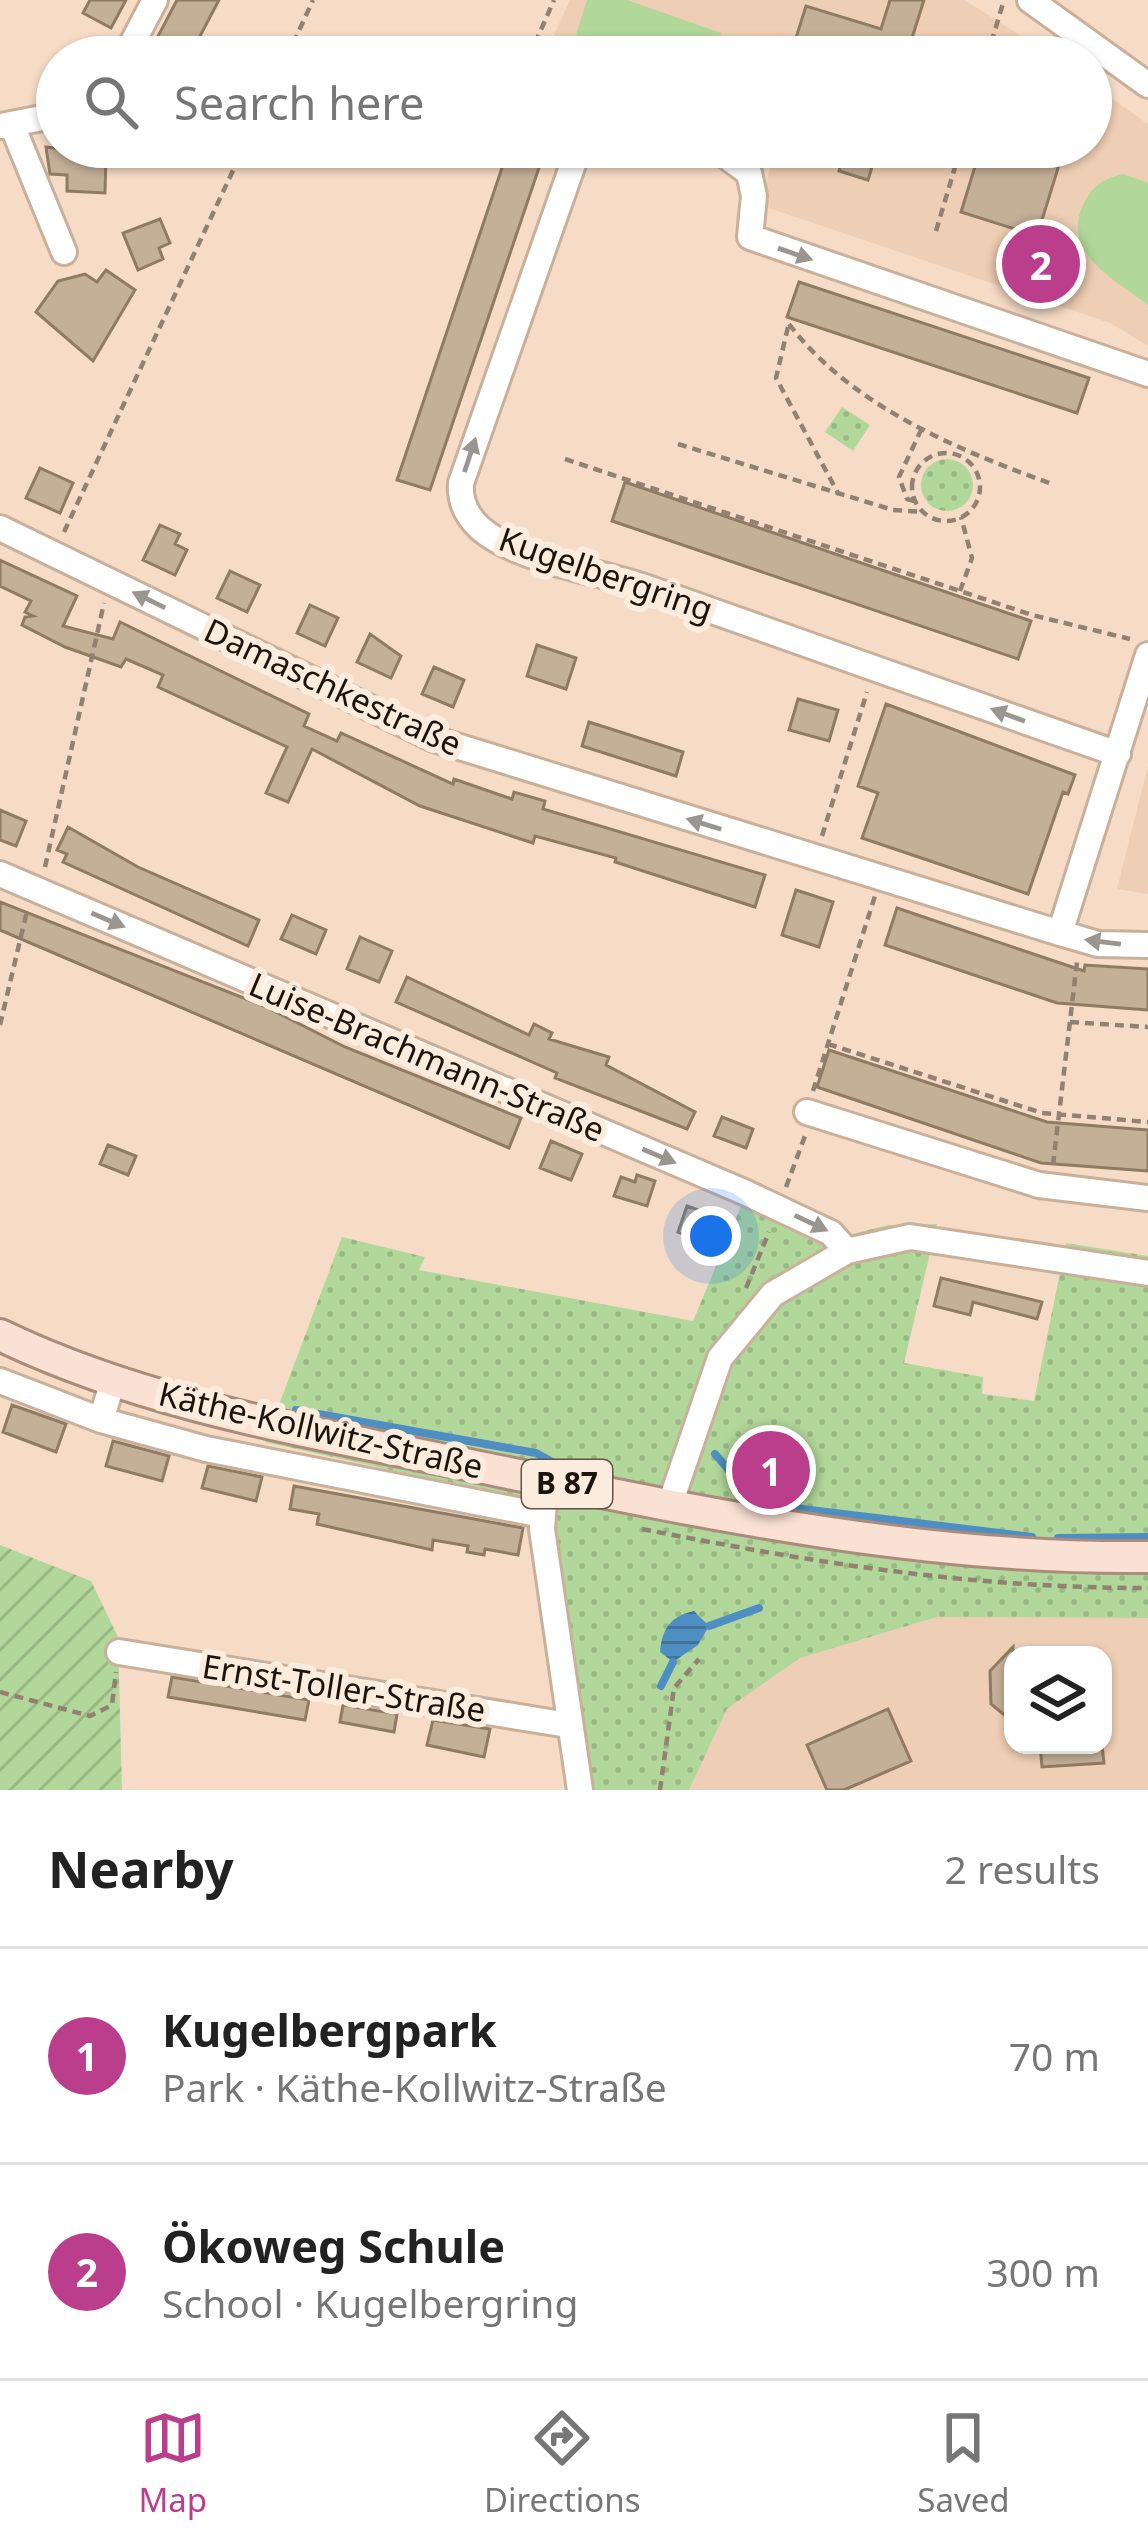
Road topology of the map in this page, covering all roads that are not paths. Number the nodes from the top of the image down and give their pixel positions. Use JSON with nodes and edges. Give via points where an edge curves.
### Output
{"nodes":[{"id":1,"x":155,"y":0,"type":"edge"},
{"id":2,"x":1030,"y":0,"type":"edge"},
{"id":3,"x":136,"y":36,"type":"edge"},
{"id":4,"x":1080,"y":36,"type":"edge"},
{"id":5,"x":1112,"y":59,"type":"edge"},
{"id":6,"x":1148,"y":85,"type":"edge"},
{"id":7,"x":36,"y":120,"type":"edge"},
{"id":8,"x":6,"y":126,"type":"edge"},
{"id":9,"x":572,"y":168,"type":"edge"},
{"id":10,"x":742,"y":168,"type":"edge"},
{"id":11,"x":64,"y":252,"type":"dead end"},
{"id":12,"x":1148,"y":374,"type":"edge"},
{"id":13,"x":0,"y":528,"type":"edge"},
{"id":14,"x":1148,"y":655,"type":"edge"},
{"id":15,"x":1118,"y":754,"type":"junction"},
{"id":16,"x":0,"y":874,"type":"edge"},
{"id":17,"x":1070,"y":936,"type":"junction"},
{"id":18,"x":1148,"y":945,"type":"edge"},
{"id":19,"x":810,"y":1113,"type":"road end"},
{"id":20,"x":1148,"y":1198,"type":"edge"},
{"id":21,"x":847,"y":1251,"type":"junction"},
{"id":22,"x":1148,"y":1273,"type":"edge"},
{"id":23,"x":0,"y":1335,"type":"edge"},
{"id":24,"x":0,"y":1381,"type":"edge"},
{"id":25,"x":113,"y":1381,"type":"junction"},
{"id":26,"x":101,"y":1420,"type":"junction"},
{"id":27,"x":548,"y":1481,"type":"junction"},
{"id":28,"x":670,"y":1504,"type":"junction"},
{"id":29,"x":542,"y":1516,"type":"junction"},
{"id":30,"x":1148,"y":1557,"type":"edge"},
{"id":31,"x":119,"y":1652,"type":"road end"},
{"id":32,"x":568,"y":1725,"type":"junction"},
{"id":33,"x":580,"y":1790,"type":"edge"}],
"edges":[{"from":1,"to":3,"type":"street"},
{"from":2,"to":4,"type":"street"},
{"from":5,"to":6,"type":"street"},
{"from":7,"to":8,"type":"street"},
{"from":8,"to":11,"type":"street"},
{"from":15,"to":9,"type":"street","name":"Kugelbergring","one_way":true,"via":[[502,543],[464,508],[461,483]]},
{"from":10,"to":12,"type":"street","one_way":true,"via":[[754,196],[750,237]]},
{"from":17,"to":13,"type":"street","name":"Damaschkestraße","one_way":true,"via":[[434,740]]},
{"from":14,"to":15,"type":"street"},
{"from":15,"to":17,"type":"street"},
{"from":16,"to":21,"type":"street","name":"Luise-Brachmann-Straße","one_way":true,"via":[[778,1209],[831,1233]]},
{"from":18,"to":17,"type":"street","name":"Damaschkestraße","one_way":true},
{"from":19,"to":20,"type":"street","via":[[1050,1186]]},
{"from":21,"to":22,"type":"street","via":[[910,1237]]},
{"from":21,"to":28,"type":"street","via":[[773,1294],[720,1358]]},
{"from":23,"to":25,"type":"main road","name":"Käthe-Kollwitz-Straße","number":"B 87"},
{"from":24,"to":26,"type":"street"},
{"from":25,"to":26,"type":"street"},
{"from":25,"to":27,"type":"main road","name":"Käthe-Kollwitz-Straße","number":"B 87","via":[[245,1418]]},
{"from":26,"to":29,"type":"street","via":[[206,1449]]},
{"from":27,"to":28,"type":"main road","name":"Käthe-Kollwitz-Straße","number":"B 87"},
{"from":27,"to":29,"type":"street"},
{"from":28,"to":30,"type":"main road","name":"Käthe-Kollwitz-Straße","number":"B 87","via":[[911,1547]]},
{"from":29,"to":32,"type":"street"},
{"from":31,"to":32,"type":"street","name":"Ernst-Toller-Straße"},
{"from":32,"to":33,"type":"street"}]}
